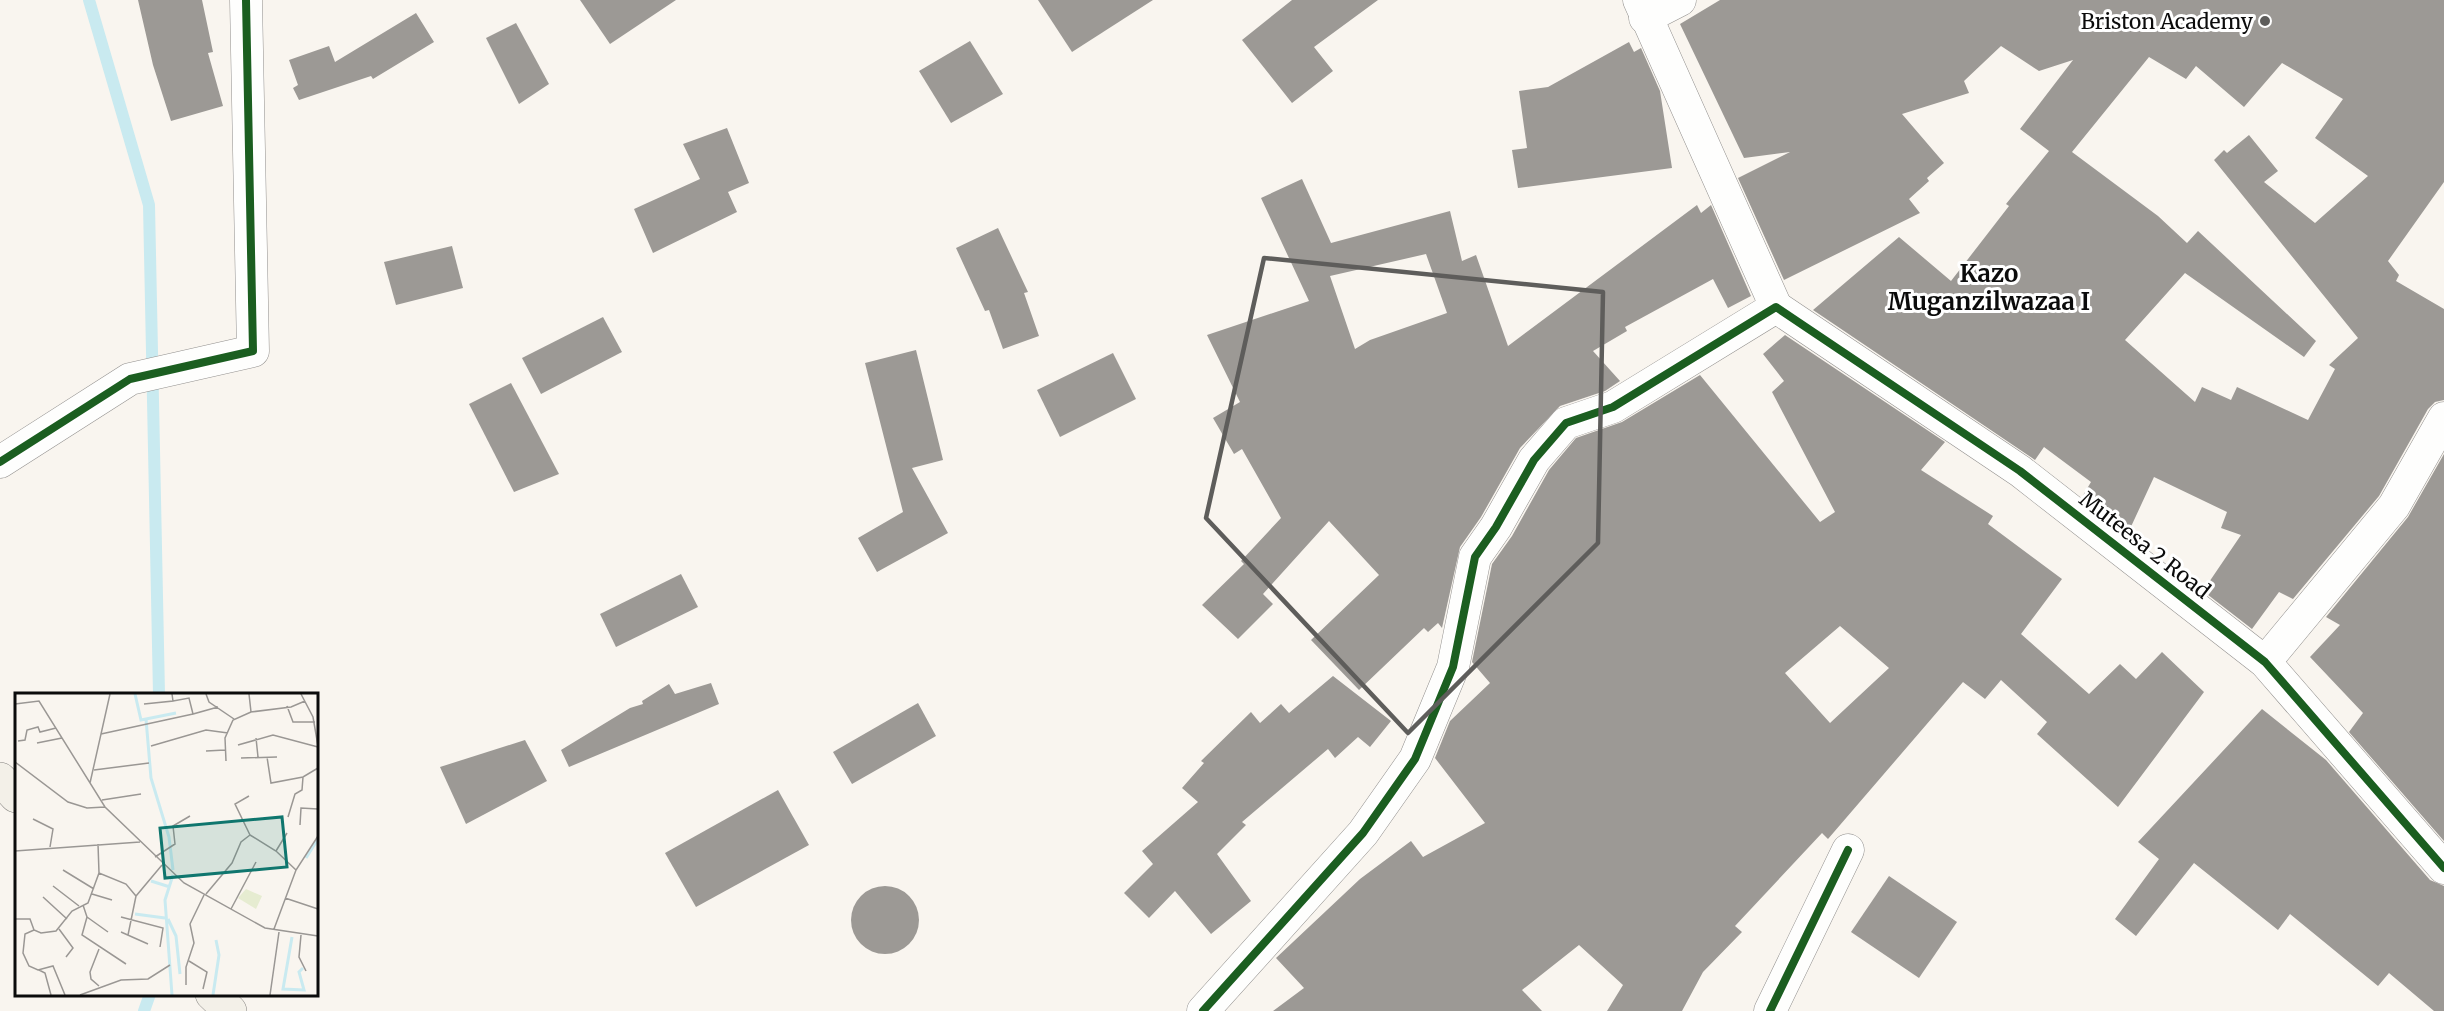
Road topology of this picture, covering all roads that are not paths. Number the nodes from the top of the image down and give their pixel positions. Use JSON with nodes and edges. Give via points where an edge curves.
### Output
{"nodes":[{"id":1,"x":246,"y":0,"type":"edge"},
{"id":2,"x":1680,"y":0,"type":"edge"},
{"id":3,"x":1642,"y":9,"type":"edge"},
{"id":4,"x":1776,"y":307,"type":"junction"},
{"id":5,"x":2444,"y":418,"type":"edge"},
{"id":6,"x":0,"y":462,"type":"edge"},
{"id":7,"x":2265,"y":662,"type":"junction"},
{"id":8,"x":0,"y":779,"type":"edge"},
{"id":9,"x":15,"y":795,"type":"edge"},
{"id":10,"x":1848,"y":850,"type":"dead end"},
{"id":11,"x":2444,"y":868,"type":"edge"},
{"id":12,"x":214,"y":996,"type":"edge"},
{"id":13,"x":230,"y":1011,"type":"edge"},
{"id":14,"x":1203,"y":1011,"type":"edge"},
{"id":15,"x":1770,"y":1011,"type":"edge"}],
"edges":[{"from":1,"to":6,"type":"street","via":[[253,351],[130,379]]},
{"from":2,"to":3,"type":"street"},
{"from":3,"to":4,"type":"street"},
{"from":4,"to":7,"type":"street","name":"Muteesa 2 Road","via":[[2020,471]]},
{"from":4,"to":14,"type":"street","via":[[1614,406],[1566,423],[1534,460],[1475,557],[1453,667],[1415,759],[1363,833]]},
{"from":5,"to":7,"type":"street","via":[[2394,506]]},
{"from":7,"to":11,"type":"street","name":"Muteesa 2 Road"},
{"from":8,"to":9,"type":"main road"},
{"from":10,"to":15,"type":"street"},
{"from":12,"to":13,"type":"main road"}]}
